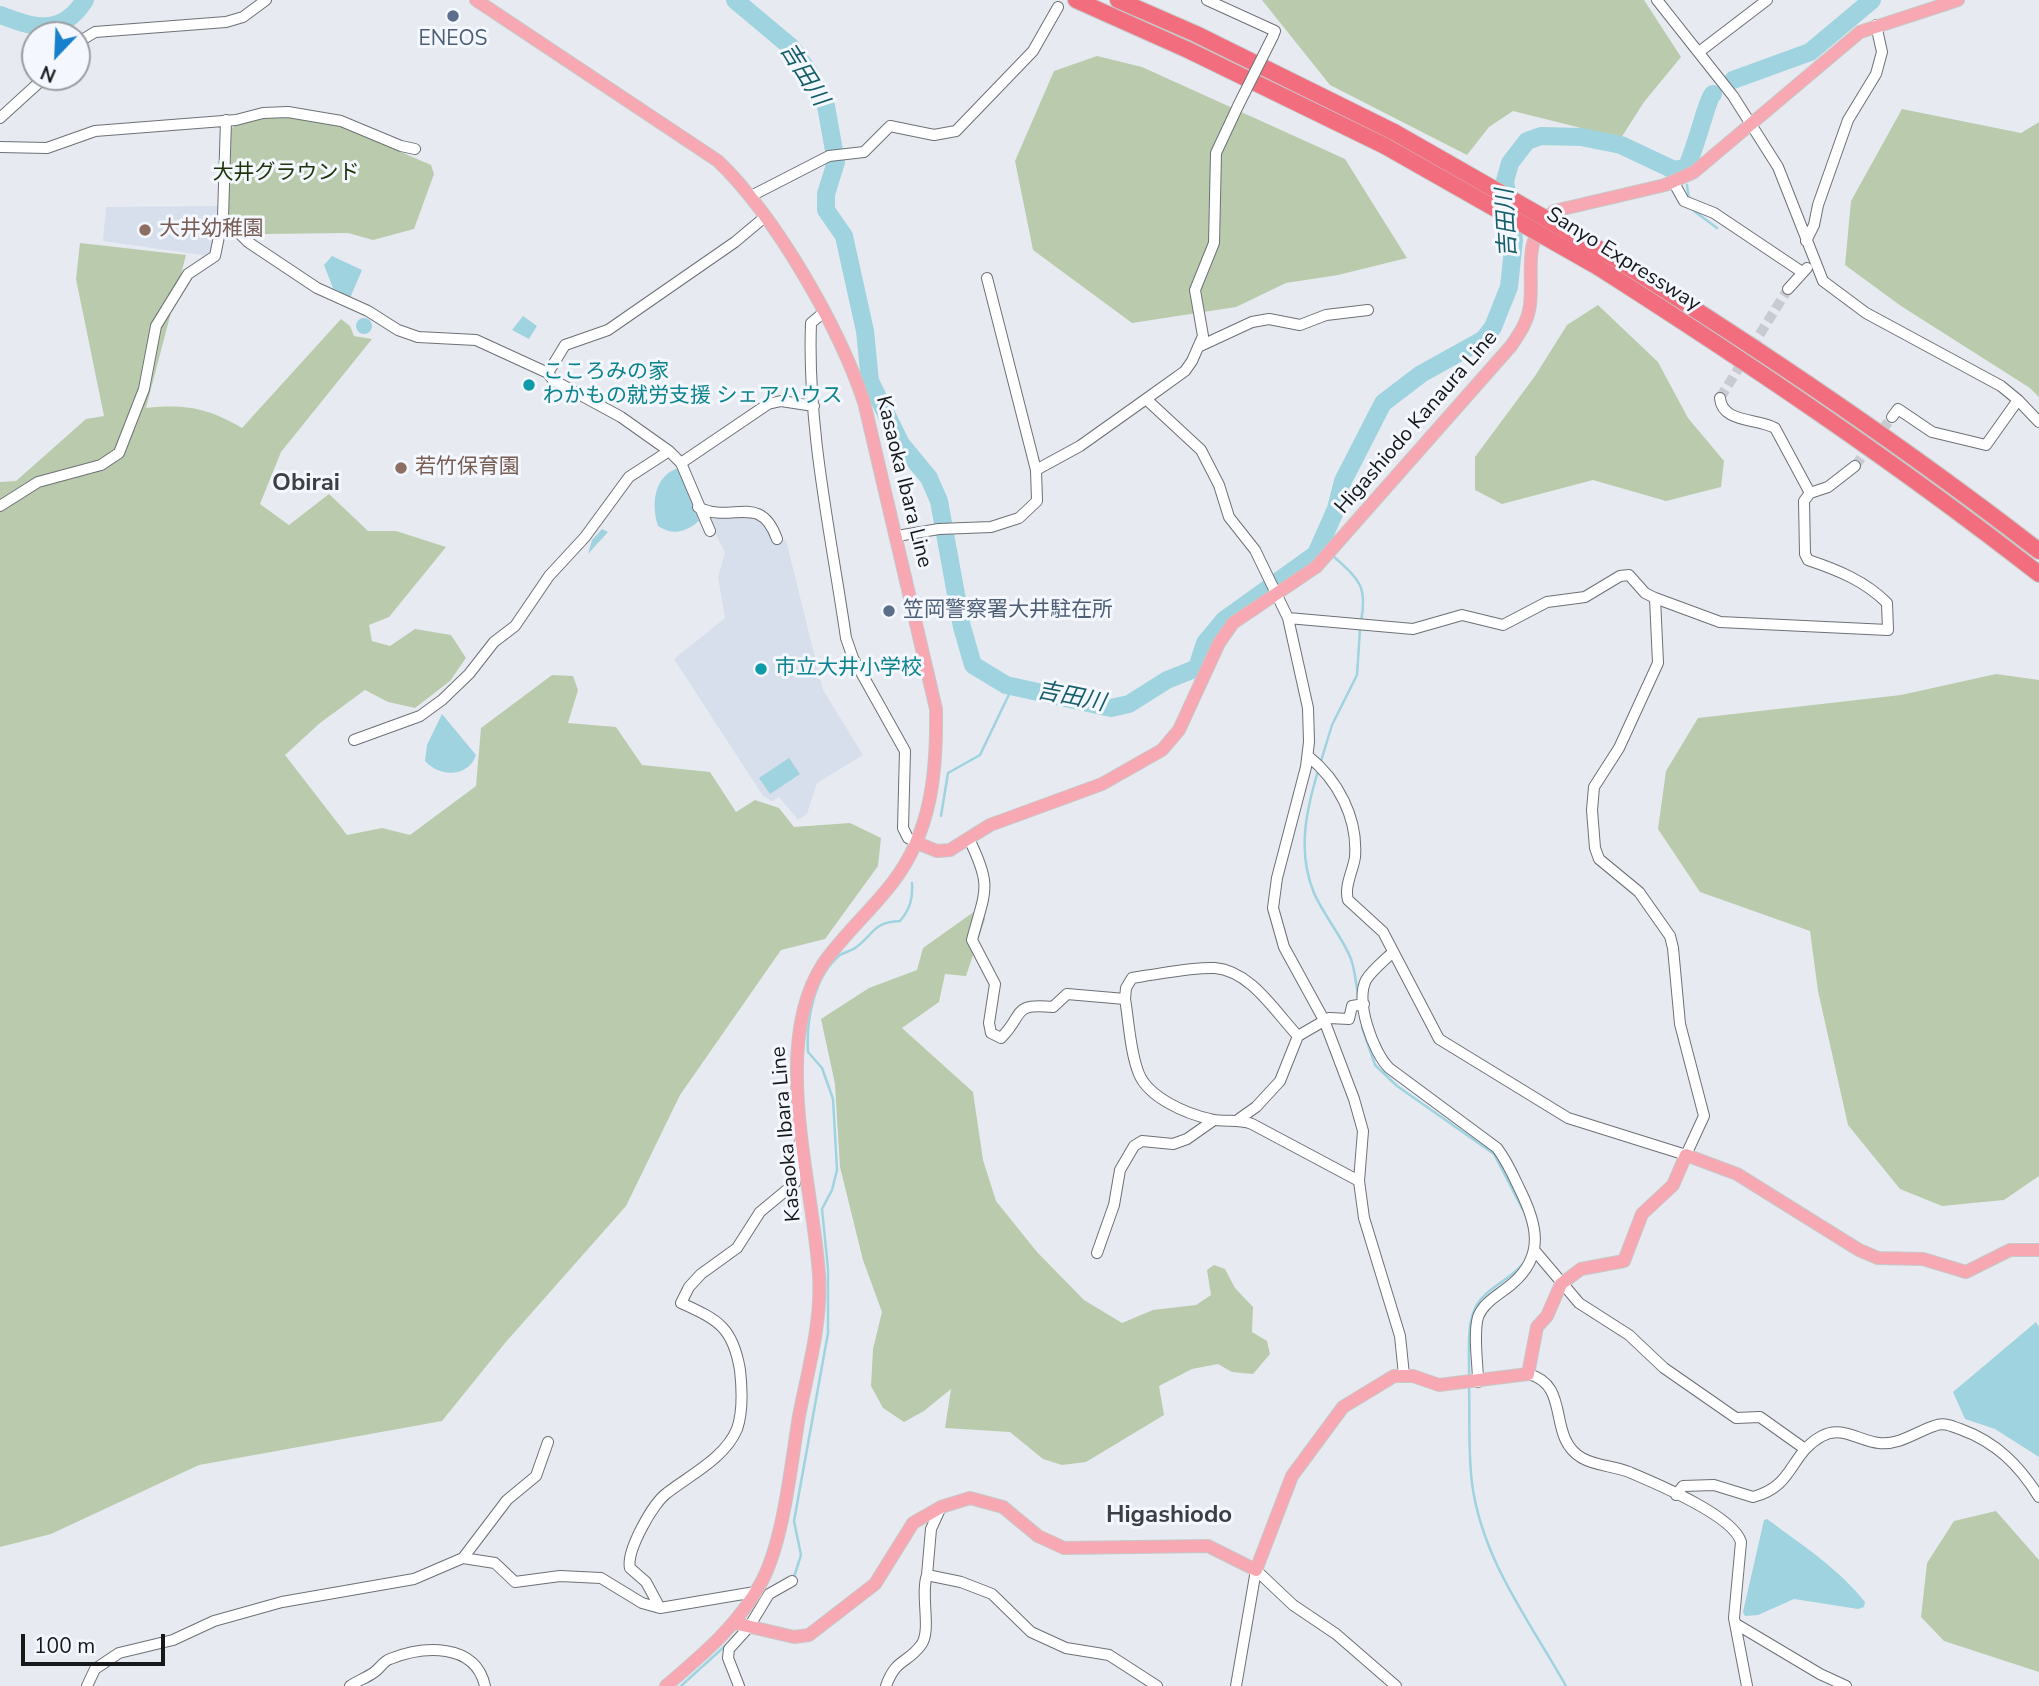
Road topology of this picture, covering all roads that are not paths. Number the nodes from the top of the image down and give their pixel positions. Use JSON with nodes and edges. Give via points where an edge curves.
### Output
{"nodes":[{"id":1,"x":266,"y":0,"type":"edge"},
{"id":2,"x":478,"y":0,"type":"edge"},
{"id":3,"x":1076,"y":0,"type":"edge"},
{"id":4,"x":1118,"y":0,"type":"edge"},
{"id":5,"x":1207,"y":0,"type":"edge"},
{"id":6,"x":1657,"y":0,"type":"edge"},
{"id":7,"x":1766,"y":0,"type":"edge"},
{"id":8,"x":1958,"y":0,"type":"edge"},
{"id":9,"x":1058,"y":7,"type":"dead end"},
{"id":10,"x":1876,"y":25,"type":"junction"},
{"id":11,"x":91,"y":34,"type":"edge"},
{"id":12,"x":1699,"y":52,"type":"junction"},
{"id":13,"x":30,"y":91,"type":"edge"},
{"id":14,"x":0,"y":118,"type":"edge"},
{"id":15,"x":226,"y":120,"type":"junction"},
{"id":16,"x":1750,"y":123,"type":"junction"},
{"id":17,"x":0,"y":147,"type":"edge"},
{"id":18,"x":415,"y":149,"type":"dead end"},
{"id":19,"x":1674,"y":183,"type":"junction"},
{"id":20,"x":752,"y":195,"type":"junction"},
{"id":21,"x":766,"y":216,"type":"junction"},
{"id":22,"x":223,"y":217,"type":"junction"},
{"id":23,"x":1806,"y":241,"type":"junction"},
{"id":24,"x":1602,"y":260,"type":"junction"},
{"id":25,"x":1814,"y":263,"type":"junction"},
{"id":26,"x":1802,"y":272,"type":"junction"},
{"id":27,"x":987,"y":278,"type":"dead end"},
{"id":28,"x":1788,"y":289,"type":"tunnel mouth"},
{"id":29,"x":1368,"y":310,"type":"dead end"},
{"id":30,"x":823,"y":313,"type":"junction"},
{"id":31,"x":1198,"y":347,"type":"junction"},
{"id":32,"x":548,"y":373,"type":"junction"},
{"id":33,"x":1720,"y":398,"type":"dead end"},
{"id":34,"x":1146,"y":399,"type":"junction"},
{"id":35,"x":2018,"y":400,"type":"junction"},
{"id":36,"x":814,"y":405,"type":"junction"},
{"id":37,"x":1892,"y":417,"type":"dead end"},
{"id":38,"x":2039,"y":422,"type":"edge"},
{"id":39,"x":669,"y":451,"type":"junction"},
{"id":40,"x":681,"y":463,"type":"junction"},
{"id":41,"x":1856,"y":466,"type":"tunnel mouth"},
{"id":42,"x":1036,"y":470,"type":"junction"},
{"id":43,"x":1810,"y":493,"type":"junction"},
{"id":44,"x":0,"y":506,"type":"edge"},
{"id":45,"x":698,"y":507,"type":"junction"},
{"id":46,"x":710,"y":531,"type":"dead end"},
{"id":47,"x":897,"y":537,"type":"junction"},
{"id":48,"x":777,"y":539,"type":"dead end"},
{"id":49,"x":2039,"y":551,"type":"edge"},
{"id":50,"x":2039,"y":574,"type":"edge"},
{"id":51,"x":1272,"y":587,"type":"junction"},
{"id":52,"x":1655,"y":598,"type":"junction"},
{"id":53,"x":1288,"y":618,"type":"junction"},
{"id":54,"x":354,"y":740,"type":"dead end"},
{"id":55,"x":1311,"y":759,"type":"junction"},
{"id":56,"x":969,"y":839,"type":"junction"},
{"id":57,"x":917,"y":843,"type":"junction"},
{"id":58,"x":1393,"y":952,"type":"junction"},
{"id":59,"x":1125,"y":999,"type":"junction"},
{"id":60,"x":1361,"y":1004,"type":"junction"},
{"id":61,"x":1324,"y":1020,"type":"junction"},
{"id":62,"x":1298,"y":1036,"type":"junction"},
{"id":63,"x":1239,"y":1119,"type":"junction"},
{"id":64,"x":1214,"y":1120,"type":"junction"},
{"id":65,"x":803,"y":1135,"type":"junction"},
{"id":66,"x":1686,"y":1155,"type":"junction"},
{"id":67,"x":1359,"y":1181,"type":"junction"},
{"id":68,"x":2039,"y":1250,"type":"edge"},
{"id":69,"x":1535,"y":1251,"type":"junction"},
{"id":70,"x":1097,"y":1253,"type":"dead end"},
{"id":71,"x":1561,"y":1284,"type":"junction"},
{"id":72,"x":1528,"y":1374,"type":"junction"},
{"id":73,"x":1404,"y":1375,"type":"junction"},
{"id":74,"x":1472,"y":1383,"type":"junction"},
{"id":75,"x":548,"y":1442,"type":"dead end"},
{"id":76,"x":1805,"y":1449,"type":"junction"},
{"id":77,"x":1676,"y":1495,"type":"junction"},
{"id":78,"x":2039,"y":1497,"type":"edge"},
{"id":79,"x":941,"y":1507,"type":"junction"},
{"id":80,"x":463,"y":1558,"type":"junction"},
{"id":81,"x":1256,"y":1570,"type":"junction"},
{"id":82,"x":927,"y":1575,"type":"junction"},
{"id":83,"x":792,"y":1581,"type":"dead end"},
{"id":84,"x":755,"y":1592,"type":"junction"},
{"id":85,"x":660,"y":1608,"type":"junction"},
{"id":86,"x":734,"y":1623,"type":"junction"},
{"id":87,"x":1735,"y":1624,"type":"junction"},
{"id":88,"x":749,"y":1627,"type":"junction"},
{"id":89,"x":87,"y":1686,"type":"edge"},
{"id":90,"x":350,"y":1686,"type":"edge"},
{"id":91,"x":485,"y":1686,"type":"edge"},
{"id":92,"x":666,"y":1686,"type":"edge"},
{"id":93,"x":739,"y":1686,"type":"edge"},
{"id":94,"x":886,"y":1686,"type":"edge"},
{"id":95,"x":1157,"y":1686,"type":"edge"},
{"id":96,"x":1236,"y":1686,"type":"edge"},
{"id":97,"x":1396,"y":1686,"type":"edge"},
{"id":98,"x":1747,"y":1686,"type":"edge"},
{"id":99,"x":1846,"y":1686,"type":"edge"}],
"edges":[{"from":1,"to":11,"type":"street","via":[[243,17],[226,22]]},
{"from":2,"to":20,"type":"main road","name":"Kasaoka Ibara Line","via":[[686,136]]},
{"from":3,"to":24,"type":"highway","name":"Sanyo Expressway","bridge":true,"via":[[1385,146]]},
{"from":4,"to":24,"type":"highway","name":"Sanyo Expressway","bridge":true,"via":[[1394,132]]},
{"from":5,"to":31,"type":"street","bridge":true,"via":[[1275,31],[1216,153],[1214,243],[1195,289],[1203,336]]},
{"from":6,"to":12,"type":"street"},
{"from":7,"to":12,"type":"street"},
{"from":8,"to":10,"type":"main road","name":"Higashiodo Kanaura Line"},
{"from":9,"to":20,"type":"street","via":[[1034,51],[956,131],[934,135],[890,126],[864,152],[829,156]]},
{"from":10,"to":16,"type":"main road","name":"Higashiodo Kanaura Line","via":[[1860,32]]},
{"from":10,"to":23,"type":"street","via":[[1882,52],[1876,74],[1848,120]]},
{"from":12,"to":16,"type":"street"},
{"from":13,"to":14,"type":"street"},
{"from":15,"to":17,"type":"street","via":[[95,131],[47,148]]},
{"from":15,"to":18,"type":"street","via":[[288,112],[341,121]]},
{"from":15,"to":22,"type":"street"},
{"from":16,"to":19,"type":"main road","name":"Higashiodo Kanaura Line","via":[[1694,172]]},
{"from":16,"to":23,"type":"street","via":[[1778,167]]},
{"from":19,"to":26,"type":"street","via":[[1689,202]]},
{"from":19,"to":51,"type":"main road","name":"Higashiodo Kanaura Line","via":[[1554,211],[1539,225],[1532,241],[1530,305],[1521,333],[1330,552],[1307,574]]},
{"from":20,"to":21,"type":"main road","name":"Kasaoka Ibara Line"},
{"from":21,"to":30,"type":"main road","name":"Kasaoka Ibara Line"},
{"from":21,"to":32,"type":"street","via":[[736,242],[608,330],[565,345]]},
{"from":22,"to":32,"type":"street","via":[[248,242],[317,288],[398,330],[418,337],[476,340]]},
{"from":22,"to":44,"type":"street","via":[[215,256],[188,274],[156,326],[144,389],[119,453],[101,465],[38,482]]},
{"from":23,"to":25,"type":"street"},
{"from":24,"to":49,"type":"highway","name":"Sanyo Expressway","via":[[1767,354]]},
{"from":24,"to":50,"type":"highway","name":"Sanyo Expressway","via":[[1877,451]]},
{"from":25,"to":26,"type":"street"},
{"from":25,"to":35,"type":"street","via":[[1823,281],[1842,297]]},
{"from":26,"to":28,"type":"street"},
{"from":27,"to":42,"type":"street"},
{"from":29,"to":31,"type":"street","via":[[1326,315],[1300,325],[1269,318],[1252,321]]},
{"from":30,"to":36,"type":"street","via":[[811,323]]},
{"from":30,"to":47,"type":"main road","name":"Kasaoka Ibara Line","via":[[864,402]]},
{"from":31,"to":34,"type":"street","via":[[1185,371]]},
{"from":32,"to":39,"type":"street"},
{"from":33,"to":43,"type":"street","via":[[1727,414],[1775,428]]},
{"from":34,"to":42,"type":"street","via":[[1080,446]]},
{"from":34,"to":51,"type":"street","via":[[1200,450],[1219,485],[1229,517],[1255,550]]},
{"from":35,"to":37,"type":"street","via":[[1986,445],[1932,432],[1898,409]]},
{"from":35,"to":38,"type":"street"},
{"from":36,"to":40,"type":"street","via":[[768,404]]},
{"from":36,"to":57,"type":"street","via":[[846,638],[905,751],[903,828]]},
{"from":39,"to":40,"type":"street"},
{"from":39,"to":54,"type":"street","via":[[629,477],[514,626],[450,692],[420,716]]},
{"from":40,"to":45,"type":"street"},
{"from":41,"to":43,"type":"street","via":[[1828,487]]},
{"from":42,"to":47,"type":"street","via":[[1037,501],[1007,523]]},
{"from":43,"to":52,"type":"street","via":[[1804,501],[1808,560],[1845,572],[1880,596],[1887,603],[1888,630],[1720,622]]},
{"from":45,"to":46,"type":"street"},
{"from":45,"to":48,"type":"street","via":[[713,513],[756,512],[771,524]]},
{"from":47,"to":57,"type":"main road","name":"Kasaoka Ibara Line","via":[[936,709],[934,778],[926,823]]},
{"from":51,"to":53,"type":"street"},
{"from":51,"to":56,"type":"main road","name":"Higashiodo Kanaura Line","via":[[1226,632],[1187,716],[1162,750],[1102,783],[999,821]]},
{"from":52,"to":53,"type":"street","via":[[1629,575],[1585,597],[1546,602],[1503,625],[1462,615],[1413,629]]},
{"from":52,"to":66,"type":"street","via":[[1658,663],[1619,748],[1594,787],[1592,810],[1599,859],[1639,892],[1673,947],[1680,1024],[1704,1116]]},
{"from":53,"to":55,"type":"street","via":[[1308,708]]},
{"from":55,"to":58,"type":"street","via":[[1341,792],[1352,828],[1355,855],[1348,900],[1376,924]]},
{"from":55,"to":61,"type":"street","via":[[1277,878],[1273,908],[1284,947]]},
{"from":56,"to":57,"type":"main road","name":"Higashiodo Kanaura Line","via":[[943,852]]},
{"from":56,"to":59,"type":"street","via":[[986,880],[972,940],[995,984],[991,1033],[1001,1038],[1022,1008],[1030,1004],[1053,1007],[1067,994]]},
{"from":57,"to":65,"type":"main road","name":"Kasaoka Ibara Line","via":[[893,882],[833,949],[806,995],[796,1048]]},
{"from":58,"to":60,"type":"street","via":[[1366,980]]},
{"from":58,"to":66,"type":"street","via":[[1439,1039],[1568,1118]]},
{"from":59,"to":62,"type":"street","via":[[1132,978],[1214,968],[1227,971],[1263,996]]},
{"from":59,"to":64,"type":"street","via":[[1139,1074],[1145,1083],[1179,1109]]},
{"from":60,"to":61,"type":"street","via":[[1352,1006],[1349,1019]]},
{"from":60,"to":69,"type":"street","via":[[1380,1058],[1484,1136],[1505,1158],[1534,1221]]},
{"from":61,"to":62,"type":"street"},
{"from":61,"to":67,"type":"street","via":[[1363,1130]]},
{"from":62,"to":63,"type":"street","via":[[1280,1081]]},
{"from":63,"to":64,"type":"street"},
{"from":63,"to":67,"type":"street","via":[[1278,1135]]},
{"from":64,"to":70,"type":"street","via":[[1173,1144],[1142,1141],[1134,1146],[1120,1170],[1114,1205]]},
{"from":65,"to":84,"type":"main road","name":"Kasaoka Ibara Line","via":[[819,1312],[770,1560]]},
{"from":65,"to":85,"type":"street","via":[[795,1183],[760,1212],[737,1248],[701,1274],[681,1303],[708,1315],[727,1331],[738,1358],[740,1411],[729,1441],[693,1476],[662,1497],[631,1553],[630,1568],[646,1582]]},
{"from":66,"to":68,"type":"main road","via":[[1737,1174],[1878,1258],[1923,1259],[1966,1272],[2010,1250]]},
{"from":66,"to":71,"type":"main road","via":[[1673,1185],[1642,1214],[1624,1261],[1581,1269]]},
{"from":67,"to":73,"type":"street","via":[[1373,1251],[1400,1336]]},
{"from":69,"to":71,"type":"street"},
{"from":69,"to":74,"type":"street","via":[[1524,1271],[1478,1318]]},
{"from":71,"to":72,"type":"main road","via":[[1537,1327]]},
{"from":71,"to":76,"type":"street","via":[[1579,1303],[1629,1335],[1706,1398],[1736,1418],[1760,1417]]},
{"from":72,"to":74,"type":"main road"},
{"from":72,"to":77,"type":"street","via":[[1550,1386],[1557,1398],[1559,1428],[1582,1458],[1628,1472]]},
{"from":73,"to":74,"type":"main road","via":[[1439,1385]]},
{"from":73,"to":81,"type":"main road","via":[[1394,1376],[1343,1407],[1292,1476]]},
{"from":75,"to":80,"type":"street","via":[[536,1476],[507,1500]]},
{"from":76,"to":77,"type":"street","via":[[1782,1484],[1763,1494],[1742,1496],[1704,1484],[1683,1486]]},
{"from":76,"to":78,"type":"street","via":[[1834,1431],[1889,1443],[1950,1425],[2002,1450]]},
{"from":77,"to":87,"type":"street","via":[[1709,1511],[1739,1534]]},
{"from":79,"to":81,"type":"main road","via":[[971,1497],[992,1502],[1038,1536],[1064,1548],[1208,1546]]},
{"from":79,"to":82,"type":"street","via":[[931,1529]]},
{"from":79,"to":88,"type":"main road","via":[[913,1522],[875,1584],[819,1629],[794,1637]]},
{"from":80,"to":85,"type":"street","via":[[495,1563],[515,1582],[560,1576],[601,1578],[642,1603]]},
{"from":80,"to":89,"type":"street","via":[[414,1579],[282,1602],[214,1621],[173,1640],[119,1653],[95,1669]]},
{"from":81,"to":96,"type":"street"},
{"from":81,"to":97,"type":"street"},
{"from":82,"to":94,"type":"street","via":[[922,1589],[925,1633],[921,1646],[896,1664]]},
{"from":82,"to":95,"type":"street","via":[[992,1594],[1031,1632],[1066,1648],[1109,1655]]},
{"from":83,"to":88,"type":"street","via":[[769,1594]]},
{"from":84,"to":85,"type":"street"},
{"from":84,"to":86,"type":"main road","name":"Kasaoka Ibara Line"},
{"from":86,"to":88,"type":"main road"},
{"from":86,"to":92,"type":"main road","name":"Kasaoka Ibara Line"},
{"from":87,"to":98,"type":"street"},
{"from":87,"to":99,"type":"street"},
{"from":88,"to":93,"type":"street","via":[[729,1649]]},
{"from":90,"to":91,"type":"street","via":[[389,1659],[439,1648],[478,1668]]}]}
